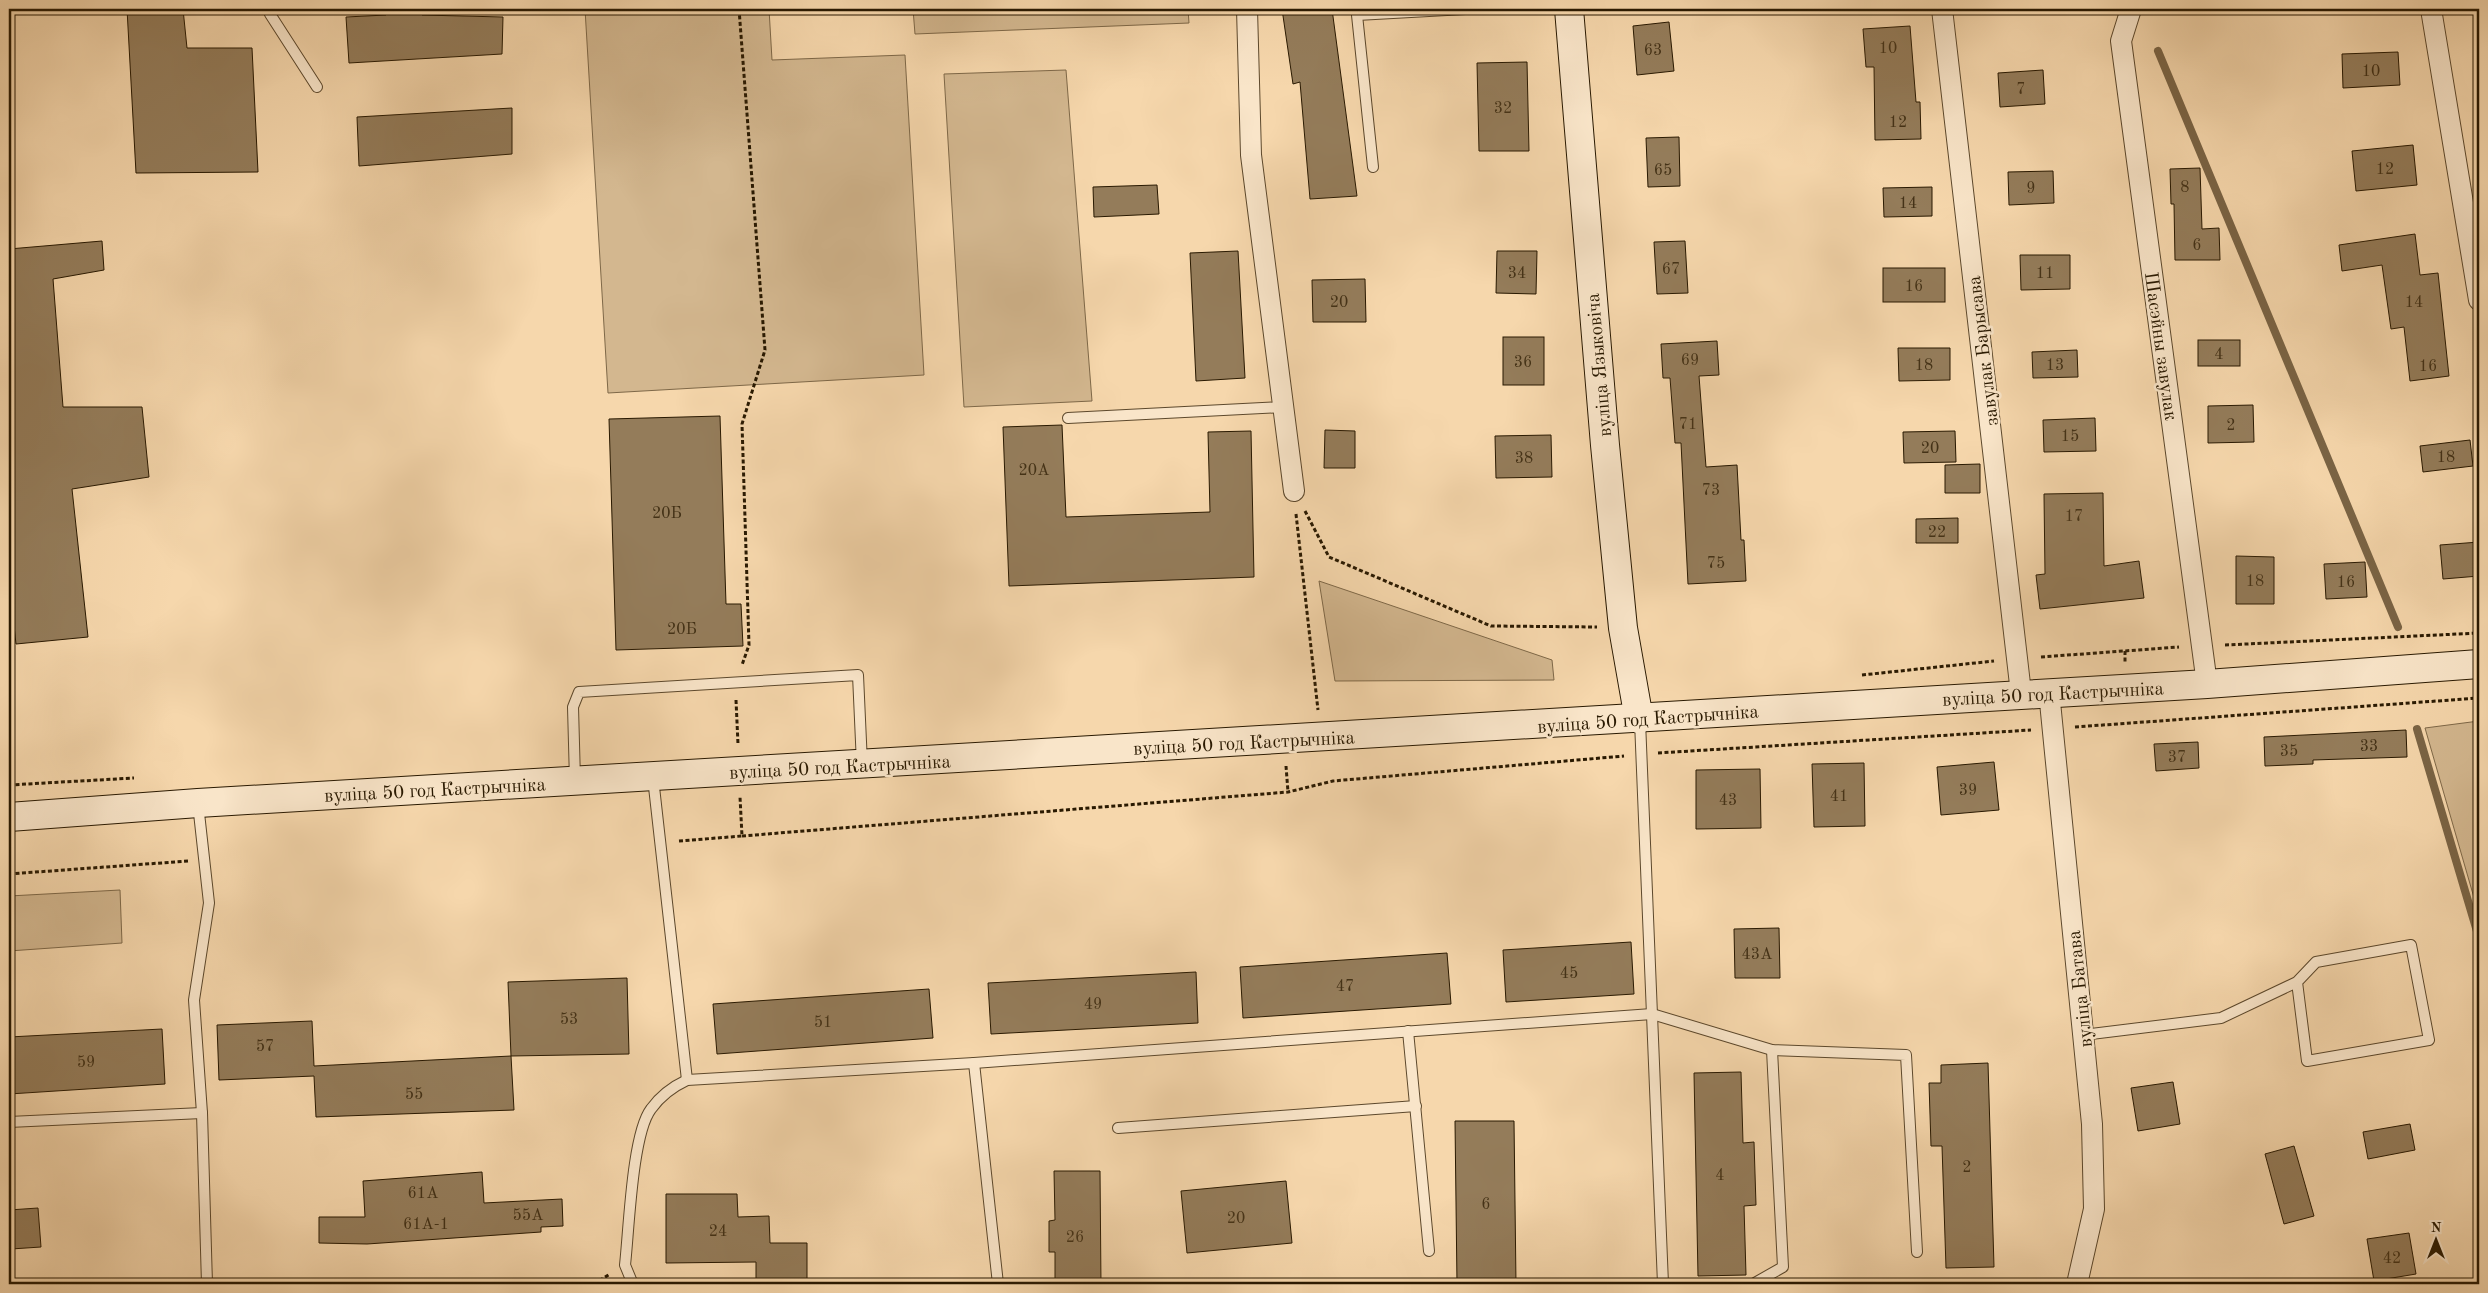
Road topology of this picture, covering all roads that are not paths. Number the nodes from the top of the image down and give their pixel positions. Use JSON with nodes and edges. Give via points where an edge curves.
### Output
{"nodes":[{"id":1,"x":274,"y":9,"type":"edge"},
{"id":2,"x":1247,"y":9,"type":"edge"},
{"id":3,"x":1465,"y":9,"type":"edge"},
{"id":4,"x":1569,"y":9,"type":"edge"},
{"id":5,"x":1942,"y":9,"type":"edge"},
{"id":6,"x":2131,"y":9,"type":"edge"},
{"id":7,"x":2431,"y":9,"type":"edge"},
{"id":8,"x":317,"y":87,"type":"dead end"},
{"id":9,"x":1373,"y":167,"type":"dead end"},
{"id":10,"x":2479,"y":300,"type":"edge"},
{"id":11,"x":1283,"y":406,"type":"junction"},
{"id":12,"x":1068,"y":418,"type":"dead end"},
{"id":13,"x":1294,"y":491,"type":"road end"},
{"id":14,"x":2479,"y":664,"type":"edge"},
{"id":15,"x":2207,"y":684,"type":"junction"},
{"id":16,"x":2049,"y":692,"type":"junction"},
{"id":17,"x":2021,"y":693,"type":"junction"},
{"id":18,"x":1640,"y":719,"type":"junction"},
{"id":19,"x":862,"y":765,"type":"junction"},
{"id":20,"x":653,"y":777,"type":"junction"},
{"id":21,"x":574,"y":781,"type":"junction"},
{"id":22,"x":198,"y":803,"type":"junction"},
{"id":23,"x":9,"y":818,"type":"edge"},
{"id":24,"x":2297,"y":982,"type":"junction"},
{"id":25,"x":1652,"y":1014,"type":"junction"},
{"id":26,"x":1408,"y":1031,"type":"junction"},
{"id":27,"x":2083,"y":1035,"type":"junction"},
{"id":28,"x":1772,"y":1050,"type":"junction"},
{"id":29,"x":974,"y":1063,"type":"junction"},
{"id":30,"x":687,"y":1080,"type":"junction"},
{"id":31,"x":1416,"y":1106,"type":"junction"},
{"id":32,"x":202,"y":1113,"type":"junction"},
{"id":33,"x":9,"y":1122,"type":"edge"},
{"id":34,"x":1118,"y":1128,"type":"dead end"},
{"id":35,"x":1429,"y":1251,"type":"dead end"},
{"id":36,"x":1917,"y":1252,"type":"dead end"},
{"id":37,"x":207,"y":1284,"type":"edge"},
{"id":38,"x":636,"y":1284,"type":"edge"},
{"id":39,"x":998,"y":1284,"type":"edge"},
{"id":40,"x":1663,"y":1284,"type":"edge"},
{"id":41,"x":1753,"y":1284,"type":"edge"},
{"id":42,"x":2077,"y":1284,"type":"edge"}],
"edges":[{"from":1,"to":8,"type":"lane","via":[[270,14]]},
{"from":2,"to":11,"type":"street","via":[[1251,155]]},
{"from":3,"to":9,"type":"lane","via":[[1357,16]]},
{"from":4,"to":18,"type":"main road","name":"вуліца Языковіча","via":[[1623,628]]},
{"from":5,"to":17,"type":"street","name":"завулак Барысава"},
{"from":6,"to":15,"type":"street","name":"Шасэйны завулак","via":[[2121,41]]},
{"from":7,"to":10,"type":"street"},
{"from":11,"to":12,"type":"lane"},
{"from":11,"to":13,"type":"street"},
{"from":14,"to":15,"type":"main road","name":"вуліца 50 год Кастрычніка"},
{"from":15,"to":16,"type":"main road","name":"вуліца 50 год Кастрычніка"},
{"from":16,"to":17,"type":"main road","name":"вуліца 50 год Кастрычніка"},
{"from":16,"to":27,"type":"street","name":"вуліца Батава"},
{"from":17,"to":18,"type":"main road","name":"вуліца 50 год Кастрычніка"},
{"from":18,"to":19,"type":"main road","name":"вуліца 50 год Кастрычніка"},
{"from":18,"to":25,"type":"lane"},
{"from":19,"to":20,"type":"main road","name":"вуліца 50 год Кастрычніка"},
{"from":19,"to":21,"type":"lane","via":[[858,675],[579,692],[574,708]]},
{"from":20,"to":21,"type":"main road","name":"вуліца 50 год Кастрычніка"},
{"from":20,"to":30,"type":"lane"},
{"from":21,"to":22,"type":"main road","name":"вуліца 50 год Кастрычніка"},
{"from":22,"to":23,"type":"main road","name":"вуліца 50 год Кастрычніка"},
{"from":22,"to":32,"type":"lane","via":[[209,903],[194,1000]]},
{"from":24,"to":24,"type":"lane","via":[[2316,962],[2411,945],[2429,1040],[2307,1061]]},
{"from":24,"to":27,"type":"lane","via":[[2221,1018]]},
{"from":25,"to":26,"type":"lane"},
{"from":25,"to":28,"type":"lane"},
{"from":25,"to":40,"type":"lane"},
{"from":26,"to":29,"type":"lane"},
{"from":26,"to":31,"type":"lane"},
{"from":27,"to":42,"type":"street","name":"вуліца Батава","via":[[2092,1124],[2094,1209]]},
{"from":28,"to":36,"type":"lane","via":[[1906,1054]]},
{"from":28,"to":41,"type":"lane","via":[[1783,1268]]},
{"from":29,"to":30,"type":"lane"},
{"from":29,"to":39,"type":"lane"},
{"from":30,"to":38,"type":"lane","via":[[669,1088],[650,1110],[638,1141],[625,1265]]},
{"from":31,"to":34,"type":"lane"},
{"from":31,"to":35,"type":"lane"},
{"from":32,"to":33,"type":"lane"},
{"from":32,"to":37,"type":"lane"}]}
